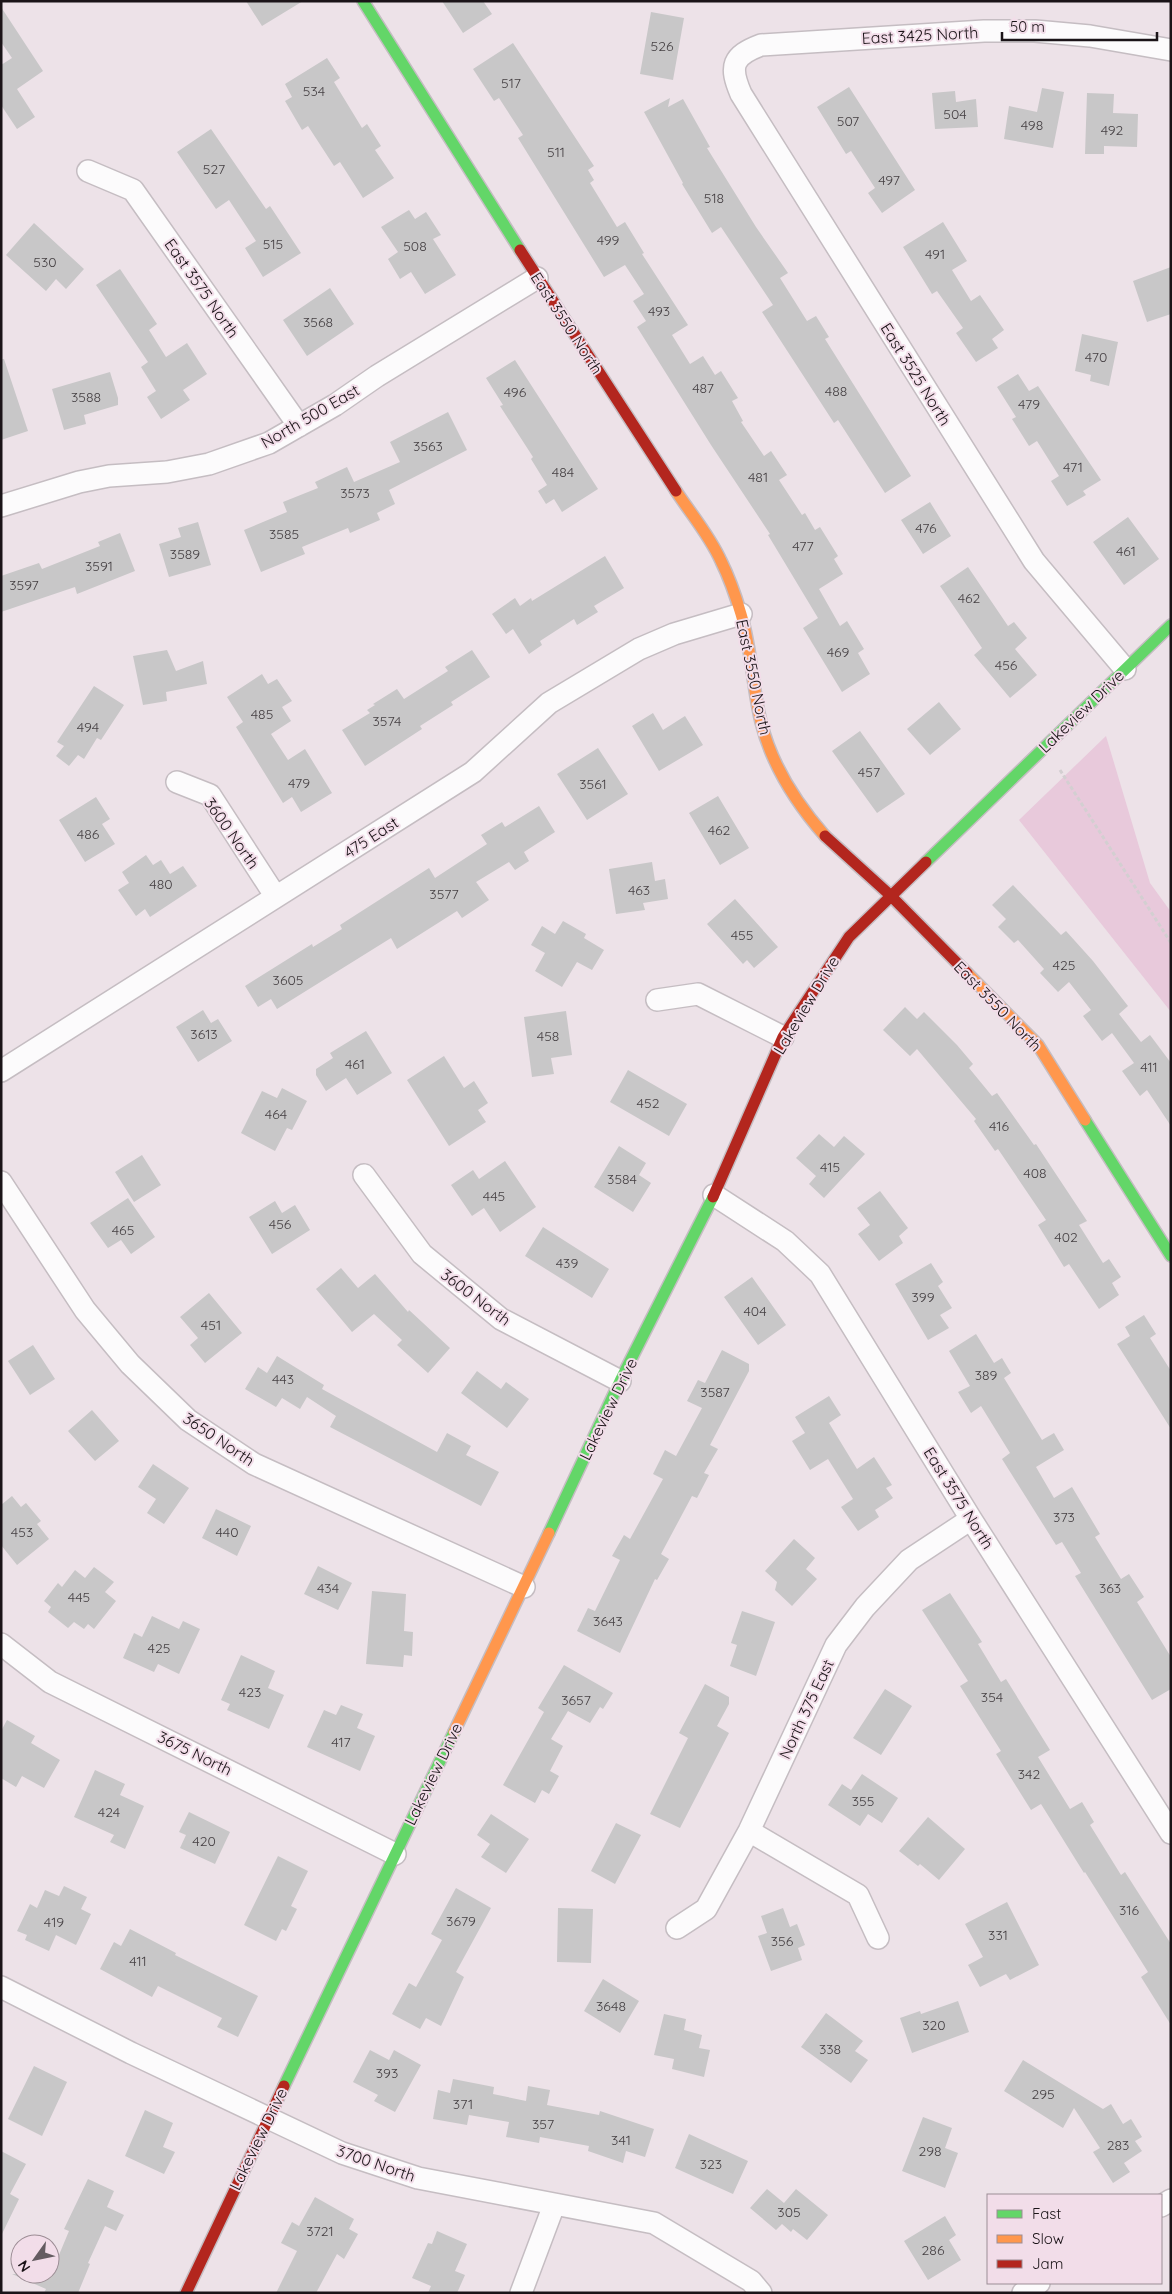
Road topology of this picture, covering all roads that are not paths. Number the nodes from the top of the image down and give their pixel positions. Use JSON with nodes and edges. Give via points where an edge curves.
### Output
{"nodes":[{"id":1,"x":363,"y":1,"type":"edge"},
{"id":2,"x":1171,"y":50,"type":"edge"},
{"id":3,"x":735,"y":63,"type":"joint"},
{"id":4,"x":88,"y":171,"type":"dead end"},
{"id":5,"x":537,"y":278,"type":"junction"},
{"id":6,"x":299,"y":426,"type":"junction"},
{"id":7,"x":1,"y":506,"type":"edge"},
{"id":8,"x":742,"y":614,"type":"junction"},
{"id":9,"x":1171,"y":625,"type":"edge"},
{"id":10,"x":1125,"y":669,"type":"junction"},
{"id":11,"x":177,"y":782,"type":"dead end"},
{"id":12,"x":890,"y":895,"type":"junction"},
{"id":13,"x":276,"y":898,"type":"junction"},
{"id":14,"x":657,"y":1000,"type":"dead end"},
{"id":15,"x":783,"y":1037,"type":"junction"},
{"id":16,"x":1,"y":1071,"type":"edge"},
{"id":17,"x":364,"y":1175,"type":"dead end"},
{"id":18,"x":1,"y":1182,"type":"edge"},
{"id":19,"x":714,"y":1195,"type":"junction"},
{"id":20,"x":1171,"y":1256,"type":"edge"},
{"id":21,"x":620,"y":1381,"type":"junction"},
{"id":22,"x":971,"y":1518,"type":"junction"},
{"id":23,"x":524,"y":1587,"type":"junction"},
{"id":24,"x":1,"y":1644,"type":"edge"},
{"id":25,"x":749,"y":1831,"type":"junction"},
{"id":26,"x":1171,"y":1833,"type":"edge"},
{"id":27,"x":395,"y":1854,"type":"junction"},
{"id":28,"x":677,"y":1928,"type":"dead end"},
{"id":29,"x":878,"y":1938,"type":"dead end"},
{"id":30,"x":2,"y":1990,"type":"edge"},
{"id":31,"x":268,"y":2118,"type":"junction"},
{"id":32,"x":554,"y":2204,"type":"junction"},
{"id":33,"x":1037,"y":2284,"type":"edge"},
{"id":34,"x":186,"y":2293,"type":"edge"},
{"id":35,"x":521,"y":2293,"type":"edge"},
{"id":36,"x":761,"y":2293,"type":"edge"},
{"id":37,"x":1023,"y":2293,"type":"edge"}],
"edges":[{"from":1,"to":5,"type":"street","name":"East 3550 North"},
{"from":2,"to":3,"type":"street","name":"East 3425 North","via":[[1090,36],[984,31],[761,45],[744,52]]},
{"from":3,"to":10,"type":"street","name":"East 3525 North","via":[[734,77],[741,94],[1034,560]]},
{"from":4,"to":6,"type":"street","name":"East 3575 North","via":[[133,190]]},
{"from":5,"to":6,"type":"street","name":"North 500 East"},
{"from":5,"to":8,"type":"street","name":"East 3550 North","via":[[721,560]]},
{"from":6,"to":7,"type":"street","name":"North 500 East","via":[[269,443],[209,464],[79,482]]},
{"from":8,"to":12,"type":"street","name":"East 3550 North","via":[[761,723],[788,786],[806,814],[829,840]]},
{"from":8,"to":13,"type":"street","name":"475 East","via":[[674,634],[603,670],[549,703],[473,772]]},
{"from":9,"to":10,"type":"street","name":"Lakeview Drive"},
{"from":10,"to":12,"type":"street","name":"Lakeview Drive"},
{"from":11,"to":13,"type":"street","name":"3600 North","via":[[210,795]]},
{"from":12,"to":15,"type":"street","name":"Lakeview Drive","via":[[849,937]]},
{"from":12,"to":20,"type":"street","name":"East 3550 North","via":[[1038,1045]]},
{"from":13,"to":16,"type":"street","name":"475 East"},
{"from":14,"to":15,"type":"street","via":[[698,994]]},
{"from":15,"to":19,"type":"street","name":"Lakeview Drive"},
{"from":17,"to":21,"type":"street","name":"3600 North","via":[[422,1254],[501,1319]]},
{"from":18,"to":23,"type":"street","name":"3650 North","via":[[85,1310],[130,1364],[188,1420],[254,1464]]},
{"from":19,"to":21,"type":"street","name":"Lakeview Drive"},
{"from":19,"to":22,"type":"street","name":"East 3575 North","via":[[784,1241],[820,1274]]},
{"from":21,"to":23,"type":"street","name":"Lakeview Drive"},
{"from":22,"to":25,"type":"street","name":"North 375 East","via":[[909,1560],[865,1607],[836,1645]]},
{"from":22,"to":26,"type":"street","name":"East 3575 North"},
{"from":23,"to":27,"type":"street","name":"Lakeview Drive"},
{"from":24,"to":27,"type":"street","name":"3675 North","via":[[50,1682]]},
{"from":25,"to":28,"type":"street","name":"North 375 East","via":[[706,1909]]},
{"from":25,"to":29,"type":"street","via":[[858,1895]]},
{"from":27,"to":31,"type":"street","name":"Lakeview Drive"},
{"from":30,"to":31,"type":"street","name":"3700 North"},
{"from":31,"to":32,"type":"street","name":"3700 North","via":[[342,2153],[418,2178]]},
{"from":31,"to":34,"type":"street","name":"Lakeview Drive"},
{"from":32,"to":35,"type":"street"},
{"from":32,"to":36,"type":"street","name":"3700 North","via":[[654,2223],[751,2281]]},
{"from":33,"to":37,"type":"street"}]}
